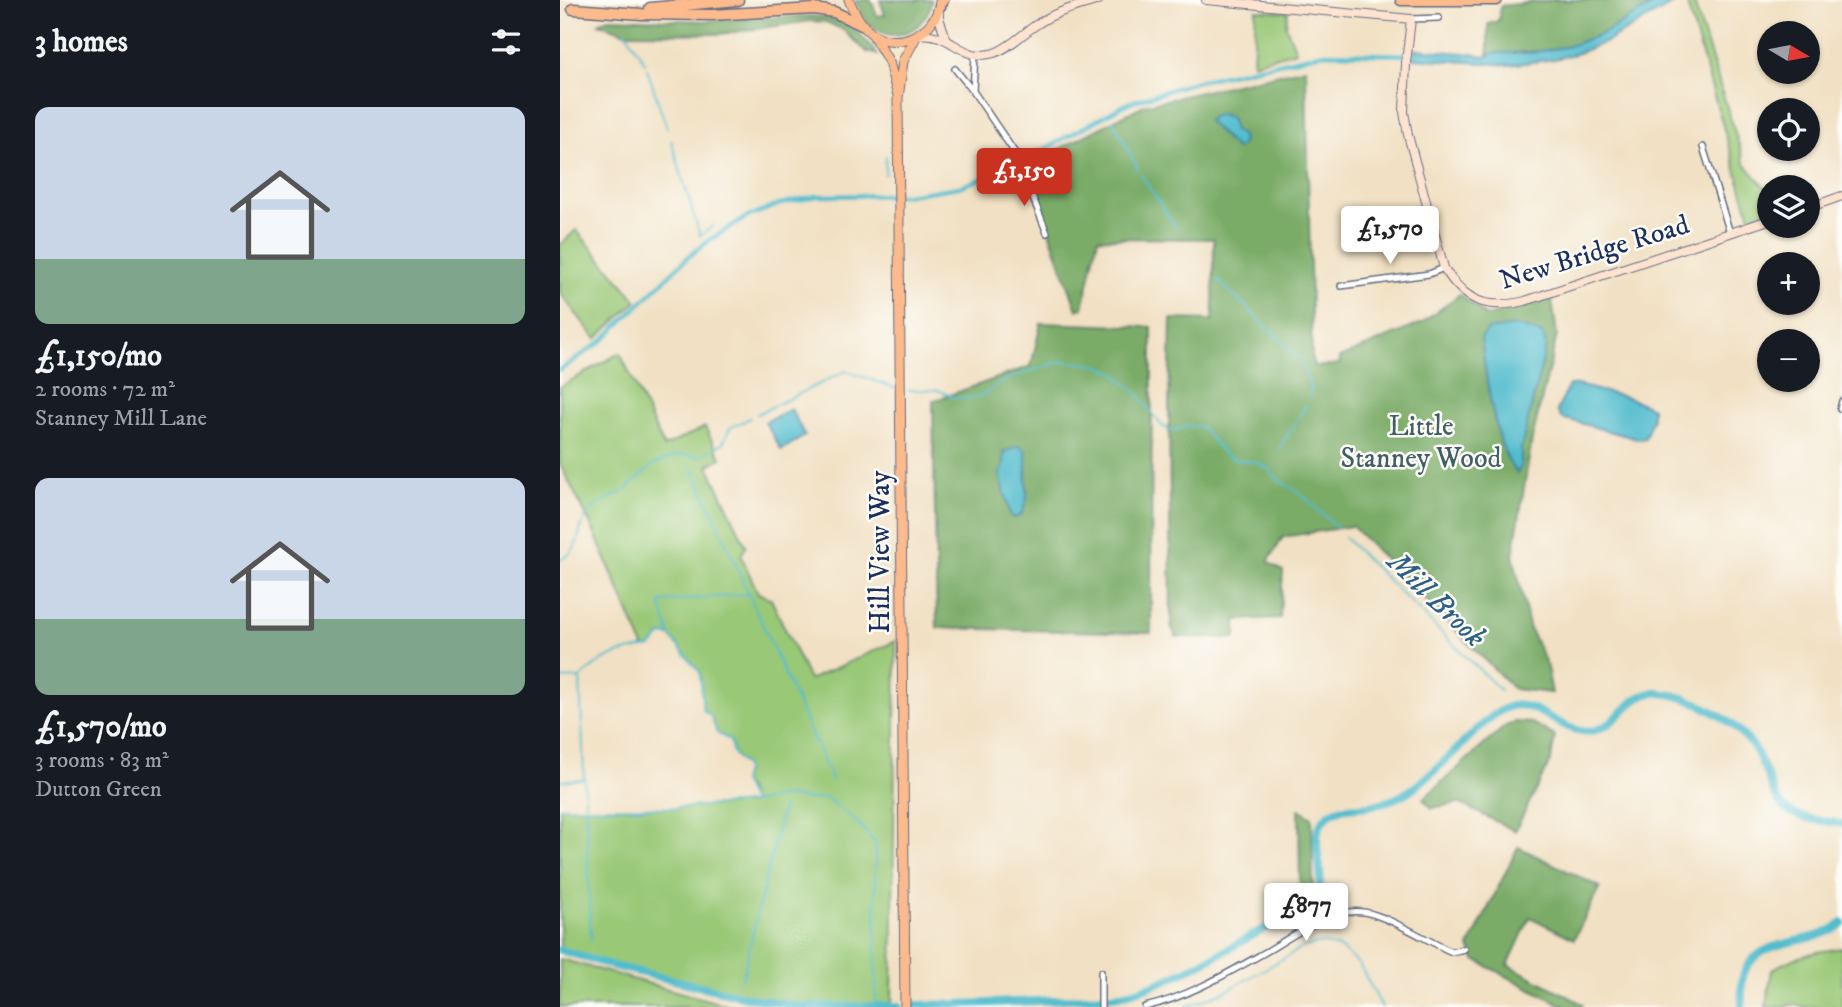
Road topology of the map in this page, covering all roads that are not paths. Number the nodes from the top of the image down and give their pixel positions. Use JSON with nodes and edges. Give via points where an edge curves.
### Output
{"nodes":[{"id":1,"x":738,"y":0,"type":"edge"},
{"id":2,"x":849,"y":0,"type":"edge"},
{"id":3,"x":1099,"y":0,"type":"edge"},
{"id":4,"x":1206,"y":0,"type":"edge"},
{"id":5,"x":1401,"y":0,"type":"edge"},
{"id":6,"x":1497,"y":0,"type":"edge"},
{"id":7,"x":941,"y":3,"type":"edge"},
{"id":8,"x":560,"y":8,"type":"edge"},
{"id":9,"x":573,"y":9,"type":"junction"},
{"id":10,"x":1439,"y":18,"type":"dead end"},
{"id":11,"x":1411,"y":19,"type":"junction"},
{"id":12,"x":862,"y":25,"type":"junction"},
{"id":13,"x":872,"y":34,"type":"junction"},
{"id":14,"x":917,"y":36,"type":"junction"},
{"id":15,"x":946,"y":38,"type":"junction"},
{"id":16,"x":975,"y":55,"type":"junction"},
{"id":17,"x":955,"y":69,"type":"dead end"},
{"id":18,"x":973,"y":91,"type":"junction"},
{"id":19,"x":898,"y":98,"type":"junction"},
{"id":20,"x":1703,"y":147,"type":"dead end"},
{"id":21,"x":1842,"y":197,"type":"edge"},
{"id":22,"x":1820,"y":204,"type":"edge"},
{"id":23,"x":1757,"y":224,"type":"edge"},
{"id":24,"x":1046,"y":233,"type":"dead end"},
{"id":25,"x":1730,"y":233,"type":"junction"},
{"id":26,"x":1444,"y":268,"type":"junction"},
{"id":27,"x":1341,"y":286,"type":"dead end"},
{"id":28,"x":1842,"y":401,"type":"edge"},
{"id":29,"x":1840,"y":409,"type":"dead end"},
{"id":30,"x":1464,"y":949,"type":"dead end"},
{"id":31,"x":1101,"y":972,"type":"dead end"},
{"id":32,"x":905,"y":1007,"type":"edge"},
{"id":33,"x":1101,"y":1007,"type":"edge"},
{"id":34,"x":1145,"y":1007,"type":"edge"}],
"edges":[{"from":1,"to":9,"type":"highway"},
{"from":2,"to":12,"type":"main road"},
{"from":3,"to":16,"type":"street","via":[[1041,21],[993,53]]},
{"from":4,"to":11,"type":"street"},
{"from":5,"to":6,"type":"highway"},
{"from":7,"to":14,"type":"main road","name":"Hill View Way"},
{"from":7,"to":15,"type":"street","via":[[939,18]]},
{"from":8,"to":9,"type":"highway"},
{"from":9,"to":12,"type":"highway","via":[[669,15],[814,9]]},
{"from":10,"to":11,"type":"street"},
{"from":11,"to":26,"type":"street","name":"New Bridge Road","via":[[1404,112]]},
{"from":12,"to":13,"type":"main road","name":"Hill View Way"},
{"from":13,"to":14,"type":"main road","via":[[888,40]]},
{"from":13,"to":19,"type":"main road","name":"Hill View Way","via":[[889,62]]},
{"from":14,"to":15,"type":"street"},
{"from":14,"to":19,"type":"main road","name":"Hill View Way","via":[[902,61]]},
{"from":15,"to":16,"type":"street"},
{"from":16,"to":18,"type":"street"},
{"from":17,"to":18,"type":"street"},
{"from":18,"to":24,"type":"street","via":[[1024,170]]},
{"from":19,"to":32,"type":"main road","name":"Hill View Way"},
{"from":20,"to":25,"type":"street"},
{"from":21,"to":22,"type":"street"},
{"from":23,"to":25,"type":"street","name":"New Bridge Road"},
{"from":25,"to":26,"type":"street","name":"New Bridge Road","via":[[1507,305],[1481,303],[1466,295]]},
{"from":26,"to":27,"type":"street"},
{"from":28,"to":29,"type":"street"},
{"from":30,"to":34,"type":"street","via":[[1452,952],[1375,915],[1344,913],[1168,1002]]},
{"from":31,"to":33,"type":"street"}]}
